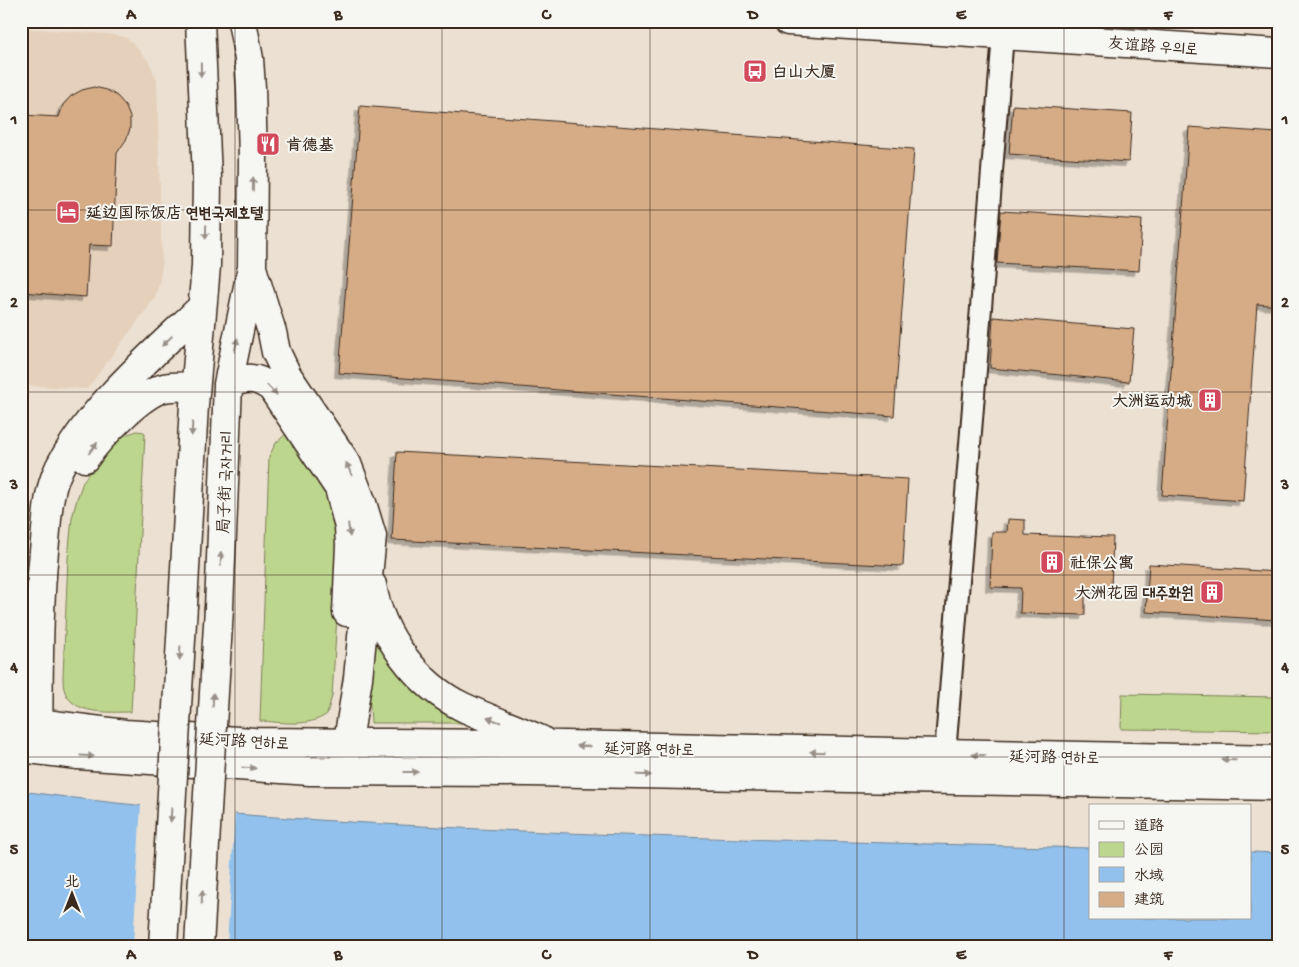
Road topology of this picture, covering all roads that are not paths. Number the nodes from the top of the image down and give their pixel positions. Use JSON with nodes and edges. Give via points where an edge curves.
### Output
{"nodes":[{"id":1,"x":200,"y":21,"type":"edge"},
{"id":2,"x":242,"y":21,"type":"edge"},
{"id":3,"x":788,"y":21,"type":"edge"},
{"id":4,"x":953,"y":27,"type":"edge"},
{"id":5,"x":1003,"y":35,"type":"junction"},
{"id":6,"x":1278,"y":53,"type":"edge"},
{"id":7,"x":252,"y":267,"type":"junction"},
{"id":8,"x":202,"y":307,"type":"junction"},
{"id":9,"x":228,"y":384,"type":"junction"},
{"id":10,"x":196,"y":386,"type":"junction"},
{"id":11,"x":44,"y":549,"type":"junction"},
{"id":12,"x":369,"y":566,"type":"junction"},
{"id":13,"x":21,"y":594,"type":"edge"},
{"id":14,"x":37,"y":723,"type":"edge"},
{"id":15,"x":341,"y":743,"type":"junction"},
{"id":16,"x":555,"y":746,"type":"junction"},
{"id":17,"x":36,"y":750,"type":"edge"},
{"id":18,"x":945,"y":754,"type":"junction"},
{"id":19,"x":1278,"y":760,"type":"edge"},
{"id":20,"x":336,"y":771,"type":"junction"},
{"id":21,"x":1278,"y":786,"type":"edge"},
{"id":22,"x":163,"y":946,"type":"edge"},
{"id":23,"x":199,"y":946,"type":"edge"}],
"edges":[{"from":1,"to":8,"type":"main road","name":"局子街 국자거리","one_way":true,"via":[[206,178],[206,266]]},
{"from":7,"to":2,"type":"main road","name":"局子街 국자거리","one_way":true,"via":[[251,88]]},
{"from":3,"to":4,"type":"main road","name":"友谊路 우의로"},
{"from":4,"to":5,"type":"main road","name":"友谊路 우의로"},
{"from":5,"to":6,"type":"main road","name":"友谊路 우의로"},
{"from":5,"to":18,"type":"street"},
{"from":9,"to":7,"type":"main road","name":"局子街 국자거리","one_way":true},
{"from":12,"to":7,"type":"main road","one_way":true,"via":[[372,536],[355,482],[339,450],[286,375],[276,352]]},
{"from":8,"to":10,"type":"main road","name":"局子街 국자거리"},
{"from":8,"to":11,"type":"main road","one_way":true,"via":[[127,380],[76,439],[50,491]]},
{"from":9,"to":15,"type":"main road","one_way":true,"via":[[250,378],[272,388],[339,488],[350,545]]},
{"from":23,"to":9,"type":"main road","name":"局子街 국자거리","one_way":true,"bridge":true,"via":[[219,608]]},
{"from":14,"to":10,"type":"main road","one_way":true,"via":[[65,502],[80,465],[114,424],[147,396],[164,388]]},
{"from":10,"to":22,"type":"main road","name":"局子街 국자거리","one_way":true,"bridge":true},
{"from":11,"to":13,"type":"main road"},
{"from":11,"to":14,"type":"main road"},
{"from":12,"to":15,"type":"main road","via":[[358,678]]},
{"from":16,"to":12,"type":"main road","one_way":true,"via":[[461,707],[430,686],[391,638],[374,599]]},
{"from":14,"to":15,"type":"main road","name":"延河路 연하로","via":[[125,734],[254,742]]},
{"from":14,"to":17,"type":"main road"},
{"from":15,"to":16,"type":"main road","name":"延河路 연하로"},
{"from":15,"to":20,"type":"main road"},
{"from":18,"to":16,"type":"main road","name":"延河路 연하로","one_way":true},
{"from":17,"to":20,"type":"main road","name":"延河路 연하로","one_way":true,"via":[[269,769]]},
{"from":19,"to":18,"type":"main road","name":"延河路 연하로","one_way":true},
{"from":20,"to":21,"type":"main road","name":"延河路 연하로","one_way":true}]}
